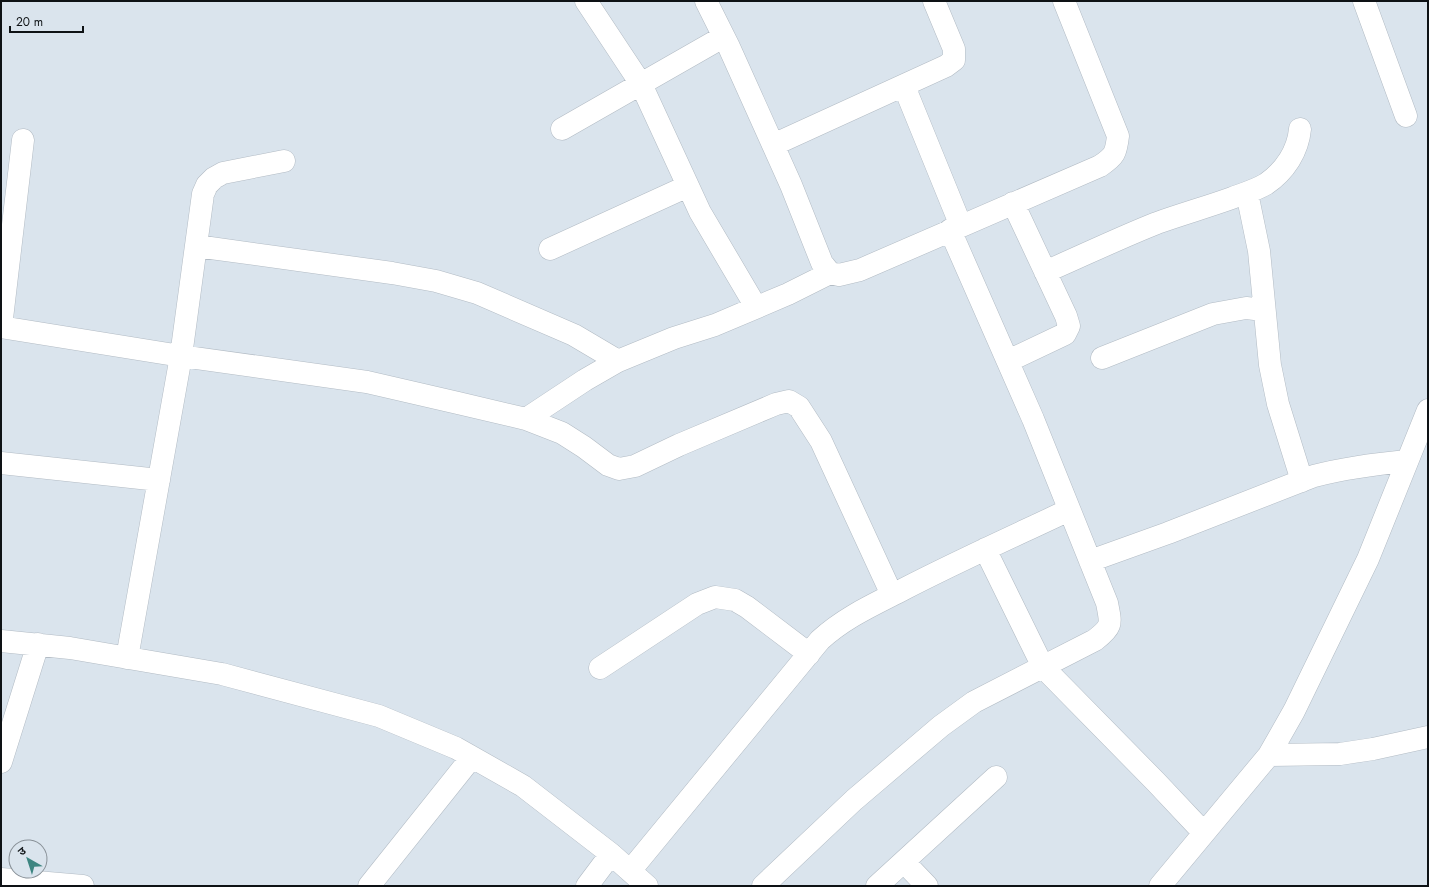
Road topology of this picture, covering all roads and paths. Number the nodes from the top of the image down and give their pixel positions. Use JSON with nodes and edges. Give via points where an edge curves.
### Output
{"nodes":[{"id":1,"x":586,"y":1,"type":"edge"},
{"id":2,"x":706,"y":1,"type":"edge"},
{"id":3,"x":934,"y":1,"type":"edge"},
{"id":4,"x":1064,"y":1,"type":"edge"},
{"id":5,"x":1364,"y":1,"type":"edge"},
{"id":6,"x":723,"y":37,"type":"junction"},
{"id":7,"x":641,"y":84,"type":"junction"},
{"id":8,"x":904,"y":86,"type":"junction"},
{"id":9,"x":1406,"y":116,"type":"dead end"},
{"id":10,"x":562,"y":129,"type":"dead end"},
{"id":11,"x":1300,"y":129,"type":"dead end"},
{"id":12,"x":23,"y":140,"type":"dead end"},
{"id":13,"x":773,"y":145,"type":"junction"},
{"id":14,"x":284,"y":161,"type":"dead end"},
{"id":15,"x":688,"y":186,"type":"junction"},
{"id":16,"x":1247,"y":192,"type":"junction"},
{"id":17,"x":1013,"y":203,"type":"junction"},
{"id":18,"x":955,"y":228,"type":"junction"},
{"id":19,"x":196,"y":246,"type":"junction"},
{"id":20,"x":550,"y":249,"type":"dead end"},
{"id":21,"x":1045,"y":272,"type":"junction"},
{"id":22,"x":830,"y":274,"type":"junction"},
{"id":23,"x":756,"y":307,"type":"junction"},
{"id":24,"x":1264,"y":310,"type":"junction"},
{"id":25,"x":1,"y":327,"type":"edge"},
{"id":26,"x":181,"y":356,"type":"junction"},
{"id":27,"x":1102,"y":358,"type":"dead end"},
{"id":28,"x":618,"y":361,"type":"junction"},
{"id":29,"x":1008,"y":362,"type":"junction"},
{"id":30,"x":1428,"y":410,"type":"edge"},
{"id":31,"x":526,"y":419,"type":"junction"},
{"id":32,"x":1407,"y":461,"type":"junction"},
{"id":33,"x":1,"y":463,"type":"edge"},
{"id":34,"x":159,"y":480,"type":"junction"},
{"id":35,"x":1302,"y":481,"type":"junction"},
{"id":36,"x":1069,"y":510,"type":"junction"},
{"id":37,"x":985,"y":550,"type":"junction"},
{"id":38,"x":1090,"y":561,"type":"junction"},
{"id":39,"x":892,"y":595,"type":"junction"},
{"id":40,"x":1,"y":641,"type":"edge"},
{"id":41,"x":38,"y":644,"type":"junction"},
{"id":42,"x":809,"y":654,"type":"junction"},
{"id":43,"x":127,"y":658,"type":"junction"},
{"id":44,"x":1043,"y":667,"type":"junction"},
{"id":45,"x":600,"y":668,"type":"dead end"},
{"id":46,"x":1428,"y":737,"type":"edge"},
{"id":47,"x":1269,"y":755,"type":"junction"},
{"id":48,"x":472,"y":757,"type":"junction"},
{"id":49,"x":1,"y":762,"type":"edge"},
{"id":50,"x":996,"y":777,"type":"dead end"},
{"id":51,"x":1204,"y":833,"type":"junction"},
{"id":52,"x":611,"y":854,"type":"junction"},
{"id":53,"x":904,"y":862,"type":"junction"},
{"id":54,"x":630,"y":871,"type":"junction"},
{"id":55,"x":1,"y":879,"type":"edge"},
{"id":56,"x":83,"y":886,"type":"edge"},
{"id":57,"x":369,"y":886,"type":"edge"},
{"id":58,"x":587,"y":886,"type":"edge"},
{"id":59,"x":647,"y":886,"type":"edge"},
{"id":60,"x":763,"y":886,"type":"edge"},
{"id":61,"x":877,"y":886,"type":"edge"},
{"id":62,"x":927,"y":886,"type":"edge"},
{"id":63,"x":1160,"y":886,"type":"edge"}],
"edges":[{"from":1,"to":7,"type":"street"},
{"from":2,"to":6,"type":"street"},
{"from":3,"to":8,"type":"street","via":[[954,49],[954,60]]},
{"from":4,"to":17,"type":"street","via":[[1118,136],[1116,150],[1110,159],[1100,166]]},
{"from":5,"to":9,"type":"street"},
{"from":6,"to":7,"type":"street"},
{"from":6,"to":13,"type":"street"},
{"from":7,"to":10,"type":"street"},
{"from":7,"to":15,"type":"street"},
{"from":8,"to":13,"type":"street"},
{"from":8,"to":18,"type":"street"},
{"from":11,"to":16,"type":"street","via":[[1299,140],[1293,154],[1277,174],[1265,184]]},
{"from":12,"to":25,"type":"street"},
{"from":13,"to":22,"type":"street","via":[[822,264]]},
{"from":14,"to":19,"type":"street","via":[[223,173],[214,178],[203,194]]},
{"from":15,"to":20,"type":"street"},
{"from":15,"to":23,"type":"street","via":[[700,212]]},
{"from":16,"to":21,"type":"street","via":[[1157,224]]},
{"from":16,"to":24,"type":"street","via":[[1259,251]]},
{"from":17,"to":18,"type":"street"},
{"from":17,"to":21,"type":"street"},
{"from":18,"to":22,"type":"street","via":[[860,270],[839,275]]},
{"from":18,"to":29,"type":"street"},
{"from":19,"to":26,"type":"street"},
{"from":19,"to":28,"type":"street","via":[[436,281],[478,293],[567,332]]},
{"from":21,"to":29,"type":"street","via":[[1069,326],[1065,334]]},
{"from":22,"to":23,"type":"street"},
{"from":23,"to":28,"type":"street"},
{"from":24,"to":27,"type":"street","via":[[1246,308],[1213,314]]},
{"from":24,"to":35,"type":"street","via":[[1270,364],[1278,404]]},
{"from":25,"to":26,"type":"street"},
{"from":26,"to":31,"type":"street","via":[[367,382]]},
{"from":26,"to":34,"type":"street"},
{"from":28,"to":31,"type":"street"},
{"from":29,"to":36,"type":"street"},
{"from":30,"to":32,"type":"street"},
{"from":31,"to":39,"type":"street","via":[[562,433],[608,465],[619,469],[635,466],[788,401],[799,407],[821,441]]},
{"from":32,"to":35,"type":"street","via":[[1335,470]]},
{"from":32,"to":47,"type":"street","via":[[1368,559],[1294,711]]},
{"from":33,"to":34,"type":"street"},
{"from":34,"to":43,"type":"street"},
{"from":35,"to":38,"type":"street"},
{"from":36,"to":37,"type":"street"},
{"from":36,"to":38,"type":"street"},
{"from":37,"to":39,"type":"street"},
{"from":37,"to":44,"type":"street"},
{"from":38,"to":44,"type":"street","via":[[1107,603],[1111,621],[1106,631],[1096,640]]},
{"from":39,"to":42,"type":"street","via":[[832,628]]},
{"from":40,"to":41,"type":"street"},
{"from":41,"to":43,"type":"street"},
{"from":41,"to":49,"type":"street"},
{"from":42,"to":45,"type":"street","via":[[747,607],[735,600],[715,597],[697,604]]},
{"from":42,"to":54,"type":"street"},
{"from":43,"to":48,"type":"street","via":[[222,674],[378,716]]},
{"from":44,"to":51,"type":"street"},
{"from":44,"to":60,"type":"street","via":[[974,702],[941,726],[854,800]]},
{"from":46,"to":47,"type":"street","via":[[1340,754]]},
{"from":47,"to":51,"type":"street"},
{"from":48,"to":52,"type":"street","via":[[523,786]]},
{"from":48,"to":57,"type":"street"},
{"from":50,"to":53,"type":"street"},
{"from":51,"to":63,"type":"street"},
{"from":52,"to":54,"type":"street"},
{"from":52,"to":58,"type":"street"},
{"from":53,"to":61,"type":"street"},
{"from":53,"to":62,"type":"street"},
{"from":54,"to":59,"type":"street"},
{"from":55,"to":56,"type":"street"}]}
